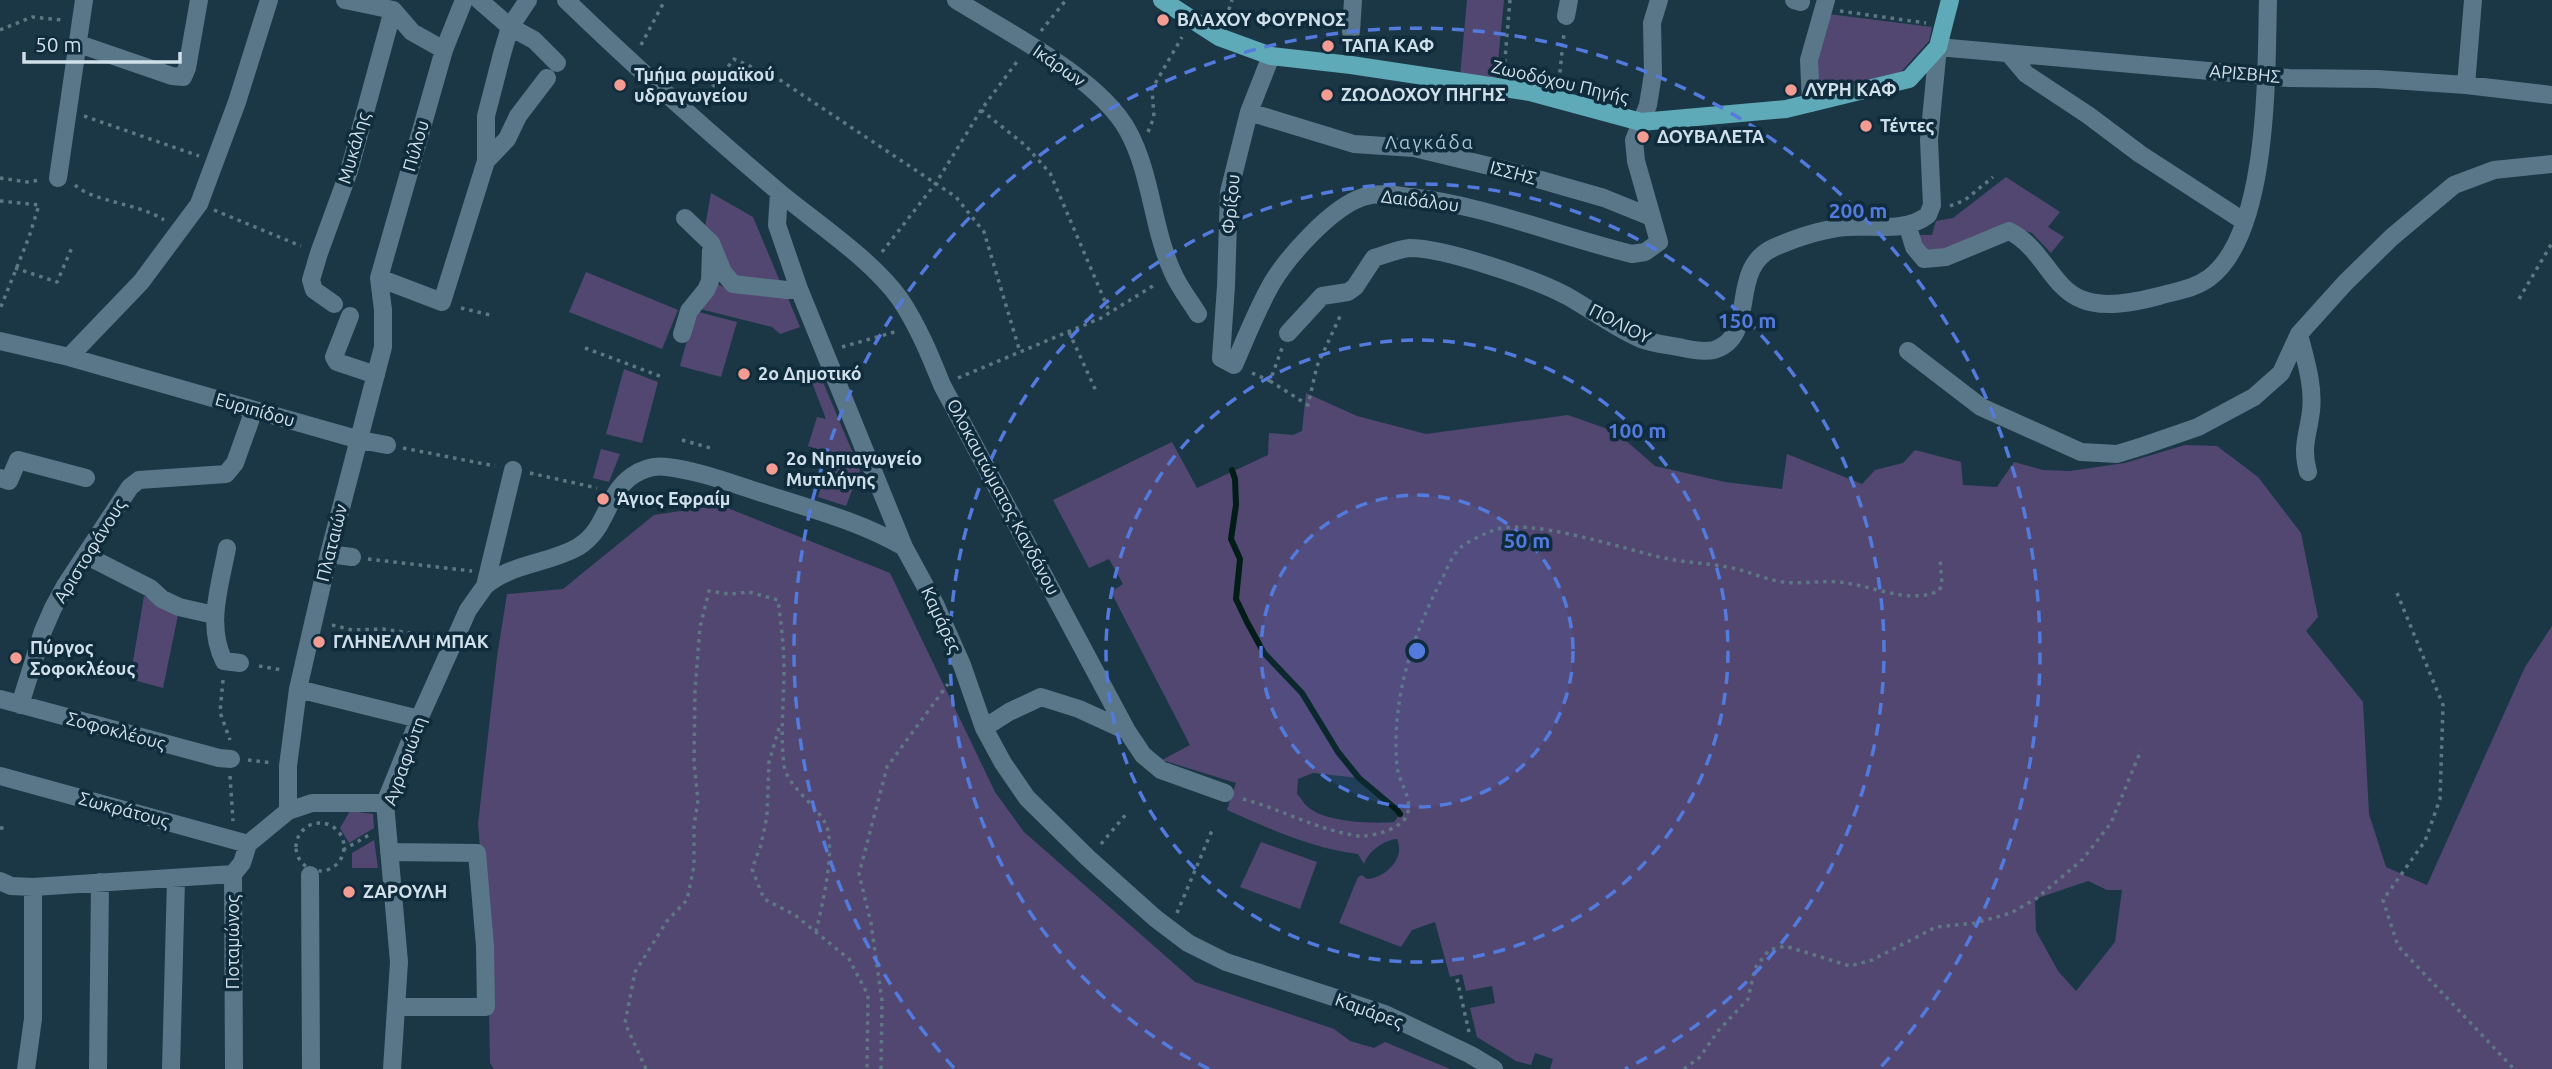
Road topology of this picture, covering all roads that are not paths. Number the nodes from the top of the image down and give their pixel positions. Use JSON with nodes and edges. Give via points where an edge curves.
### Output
{"nodes":[{"id":1,"x":83,"y":0,"type":"edge"},
{"id":2,"x":199,"y":0,"type":"edge"},
{"id":3,"x":269,"y":0,"type":"edge"},
{"id":4,"x":345,"y":0,"type":"edge"},
{"id":5,"x":464,"y":0,"type":"edge"},
{"id":6,"x":479,"y":0,"type":"edge"},
{"id":7,"x":528,"y":0,"type":"edge"},
{"id":8,"x":566,"y":0,"type":"edge"},
{"id":9,"x":956,"y":0,"type":"edge"},
{"id":10,"x":1162,"y":0,"type":"edge"},
{"id":11,"x":1353,"y":0,"type":"edge"},
{"id":12,"x":1659,"y":0,"type":"edge"},
{"id":13,"x":1950,"y":0,"type":"edge"},
{"id":14,"x":2268,"y":0,"type":"edge"},
{"id":15,"x":2473,"y":0,"type":"edge"},
{"id":16,"x":372,"y":3,"type":"edge"},
{"id":17,"x":1825,"y":4,"type":"edge"},
{"id":18,"x":393,"y":10,"type":"junction"},
{"id":19,"x":510,"y":27,"type":"junction"},
{"id":20,"x":1352,"y":32,"type":"dead end"},
{"id":21,"x":79,"y":44,"type":"junction"},
{"id":22,"x":1938,"y":47,"type":"junction"},
{"id":23,"x":444,"y":50,"type":"junction"},
{"id":24,"x":2010,"y":55,"type":"junction"},
{"id":25,"x":1271,"y":56,"type":"junction"},
{"id":26,"x":2266,"y":74,"type":"junction"},
{"id":27,"x":2466,"y":85,"type":"junction"},
{"id":28,"x":2552,"y":95,"type":"edge"},
{"id":29,"x":1811,"y":103,"type":"junction"},
{"id":30,"x":1249,"y":112,"type":"junction"},
{"id":31,"x":1641,"y":122,"type":"junction"},
{"id":32,"x":486,"y":161,"type":"junction"},
{"id":33,"x":2552,"y":164,"type":"edge"},
{"id":34,"x":58,"y":178,"type":"road end"},
{"id":35,"x":779,"y":192,"type":"junction"},
{"id":36,"x":1651,"y":216,"type":"junction"},
{"id":37,"x":685,"y":218,"type":"dead end"},
{"id":38,"x":2245,"y":222,"type":"junction"},
{"id":39,"x":1908,"y":227,"type":"junction"},
{"id":40,"x":711,"y":243,"type":"junction"},
{"id":41,"x":379,"y":278,"type":"junction"},
{"id":42,"x":799,"y":289,"type":"junction"},
{"id":43,"x":334,"y":304,"type":"dead end"},
{"id":44,"x":1198,"y":314,"type":"dead end"},
{"id":45,"x":350,"y":316,"type":"dead end"},
{"id":46,"x":1288,"y":333,"type":"road end"},
{"id":47,"x":682,"y":334,"type":"dead end"},
{"id":48,"x":2299,"y":334,"type":"junction"},
{"id":49,"x":0,"y":341,"type":"edge"},
{"id":50,"x":1908,"y":351,"type":"dead end"},
{"id":51,"x":69,"y":357,"type":"junction"},
{"id":52,"x":1228,"y":362,"type":"joint"},
{"id":53,"x":376,"y":375,"type":"junction"},
{"id":54,"x":254,"y":410,"type":"junction"},
{"id":55,"x":360,"y":439,"type":"junction"},
{"id":56,"x":387,"y":445,"type":"road end"},
{"id":57,"x":513,"y":470,"type":"road end"},
{"id":58,"x":2308,"y":472,"type":"dead end"},
{"id":59,"x":0,"y":478,"type":"edge"},
{"id":60,"x":86,"y":478,"type":"dead end"},
{"id":61,"x":904,"y":547,"type":"junction"},
{"id":62,"x":227,"y":548,"type":"dead end"},
{"id":63,"x":329,"y":554,"type":"junction"},
{"id":64,"x":87,"y":555,"type":"junction"},
{"id":65,"x":352,"y":557,"type":"road end"},
{"id":66,"x":488,"y":579,"type":"junction"},
{"id":67,"x":214,"y":615,"type":"junction"},
{"id":68,"x":232,"y":662,"type":"road end"},
{"id":69,"x":298,"y":689,"type":"junction"},
{"id":70,"x":0,"y":699,"type":"edge"},
{"id":71,"x":20,"y":705,"type":"junction"},
{"id":72,"x":419,"y":719,"type":"junction"},
{"id":73,"x":984,"y":728,"type":"junction"},
{"id":74,"x":1127,"y":731,"type":"junction"},
{"id":75,"x":230,"y":759,"type":"road end"},
{"id":76,"x":0,"y":776,"type":"edge"},
{"id":77,"x":1225,"y":793,"type":"road end"},
{"id":78,"x":385,"y":803,"type":"junction"},
{"id":79,"x":288,"y":811,"type":"junction"},
{"id":80,"x":248,"y":844,"type":"junction"},
{"id":81,"x":389,"y":852,"type":"junction"},
{"id":82,"x":233,"y":874,"type":"junction"},
{"id":83,"x":310,"y":875,"type":"dead end"},
{"id":84,"x":176,"y":879,"type":"junction"},
{"id":85,"x":0,"y":881,"type":"edge"},
{"id":86,"x":100,"y":883,"type":"junction"},
{"id":87,"x":33,"y":887,"type":"junction"},
{"id":88,"x":396,"y":1007,"type":"junction"},
{"id":89,"x":26,"y":1069,"type":"edge"},
{"id":90,"x":98,"y":1069,"type":"edge"},
{"id":91,"x":171,"y":1069,"type":"edge"},
{"id":92,"x":234,"y":1069,"type":"edge"},
{"id":93,"x":312,"y":1069,"type":"edge"},
{"id":94,"x":392,"y":1069,"type":"edge"},
{"id":95,"x":1494,"y":1069,"type":"edge"}],
"edges":[{"from":1,"to":21,"type":"street"},
{"from":2,"to":21,"type":"street","via":[[183,77]]},
{"from":3,"to":51,"type":"street","via":[[199,204],[141,282]]},
{"from":4,"to":16,"type":"street"},
{"from":5,"to":23,"type":"street","name":"Πύλου"},
{"from":6,"to":19,"type":"street"},
{"from":7,"to":19,"type":"street"},
{"from":8,"to":35,"type":"street"},
{"from":9,"to":44,"type":"street","name":"Ικάρων","via":[[1079,76],[1128,130],[1173,273]]},
{"from":10,"to":25,"type":"main road","name":"Ζωοδόχου Πηγής","via":[[1219,37]]},
{"from":11,"to":20,"type":"street"},
{"from":12,"to":31,"type":"street","via":[[1652,23],[1653,74]]},
{"from":13,"to":22,"type":"main road"},
{"from":14,"to":26,"type":"street"},
{"from":15,"to":27,"type":"street"},
{"from":16,"to":18,"type":"street"},
{"from":17,"to":29,"type":"street","via":[[1809,60]]},
{"from":18,"to":23,"type":"street","via":[[403,25]]},
{"from":18,"to":43,"type":"street","name":"Μυκάλης","via":[[349,171],[311,284]]},
{"from":19,"to":32,"type":"street","via":[[486,116]]},
{"from":19,"to":32,"type":"street","via":[[534,40],[552,70],[507,139]]},
{"from":21,"to":34,"type":"street"},
{"from":22,"to":24,"type":"street","name":"ΑΡΙΣΒΗΣ"},
{"from":22,"to":29,"type":"main road","name":"Ζωοδόχου Πηγής","via":[[1909,79]]},
{"from":22,"to":39,"type":"street","via":[[1929,141],[1932,205],[1928,215]]},
{"from":23,"to":41,"type":"street","name":"Πύλου"},
{"from":24,"to":26,"type":"street","name":"ΑΡΙΣΒΗΣ"},
{"from":24,"to":38,"type":"street","via":[[2026,74]]},
{"from":25,"to":30,"type":"street","name":"Φρίξου"},
{"from":25,"to":31,"type":"main road","name":"Ζωοδόχου Πηγής","via":[[1502,88]]},
{"from":26,"to":27,"type":"street","name":"ΑΡΙΣΒΗΣ"},
{"from":26,"to":38,"type":"street","via":[[2263,140]]},
{"from":27,"to":28,"type":"street","name":"ΑΡΙΣΒΗΣ"},
{"from":29,"to":31,"type":"main road","name":"Ζωοδόχου Πηγής"},
{"from":30,"to":36,"type":"street","name":"ΙΣΣΗΣ","via":[[1354,144],[1415,148],[1506,170]]},
{"from":30,"to":52,"type":"street","name":"Φρίξου","via":[[1229,192]]},
{"from":31,"to":36,"type":"street","via":[[1634,140],[1636,161]]},
{"from":32,"to":41,"type":"street","via":[[442,302]]},
{"from":33,"to":48,"type":"street","via":[[2494,170],[2454,185],[2392,237]]},
{"from":35,"to":42,"type":"street","name":"Καμάρες","via":[[777,225]]},
{"from":35,"to":74,"type":"street","name":"Ολοκαυτώματος Κανδάνου","via":[[870,267],[917,326],[942,385]]},
{"from":36,"to":52,"type":"street","name":"Δαιδάλου","via":[[1659,242],[1632,254],[1479,209],[1427,199],[1362,197],[1340,208],[1313,232],[1273,281]]},
{"from":37,"to":40,"type":"street"},
{"from":38,"to":39,"type":"street","via":[[2233,250],[2208,279],[2144,300],[2109,303],[2065,292],[2035,250],[2009,232],[1946,257],[1924,259],[1914,247]]},
{"from":39,"to":46,"type":"street","name":"ΠΟΛΙΟΥ","via":[[1843,227],[1795,239],[1761,254],[1746,280],[1740,325],[1724,345],[1712,351],[1642,339],[1535,282],[1446,254],[1409,248],[1374,258],[1355,287],[1322,296]]},
{"from":40,"to":42,"type":"street","via":[[733,284]]},
{"from":40,"to":47,"type":"street","via":[[710,281],[689,311]]},
{"from":41,"to":53,"type":"street","name":"Πλαταιών","via":[[384,332]]},
{"from":42,"to":61,"type":"street","name":"Καμάρες"},
{"from":45,"to":53,"type":"street","via":[[334,357]]},
{"from":48,"to":50,"type":"street","via":[[2281,373],[2253,397],[2198,427],[2117,454],[2081,452],[1981,407]]},
{"from":48,"to":58,"type":"street","via":[[2312,387],[2303,445]]},
{"from":49,"to":51,"type":"street","name":"Ευριπίδου"},
{"from":51,"to":54,"type":"street","name":"Ευριπίδου"},
{"from":53,"to":55,"type":"street","name":"Πλαταιών"},
{"from":54,"to":55,"type":"street","name":"Ευριπίδου"},
{"from":54,"to":64,"type":"street","name":"Αριστοφάνους","via":[[230,472],[139,480]]},
{"from":55,"to":56,"type":"street","name":"Ευριπίδου"},
{"from":55,"to":63,"type":"street","name":"Πλαταιών"},
{"from":57,"to":66,"type":"street","name":"Αγραφιώτη"},
{"from":59,"to":60,"type":"street","via":[[9,481],[18,460]]},
{"from":61,"to":66,"type":"street","via":[[878,532],[665,466],[631,476],[620,486],[599,529],[589,539],[561,555]]},
{"from":61,"to":73,"type":"street","name":"Καμάρες","via":[[962,665]]},
{"from":62,"to":67,"type":"street"},
{"from":63,"to":65,"type":"street"},
{"from":63,"to":69,"type":"street","name":"Πλαταιών"},
{"from":64,"to":67,"type":"street","via":[[178,607]]},
{"from":64,"to":71,"type":"street","name":"Αριστοφάνους","via":[[65,586],[43,631]]},
{"from":66,"to":72,"type":"street","name":"Αγραφιώτη","via":[[468,610]]},
{"from":67,"to":68,"type":"street","via":[[217,647]]},
{"from":69,"to":72,"type":"street"},
{"from":69,"to":79,"type":"street","name":"Πλαταιών","via":[[288,766]]},
{"from":70,"to":71,"type":"street","name":"Σοφοκλέους"},
{"from":71,"to":75,"type":"street","name":"Σοφοκλέους"},
{"from":72,"to":78,"type":"street","name":"Αγραφιώτη"},
{"from":73,"to":74,"type":"street","via":[[1041,698]]},
{"from":73,"to":95,"type":"street","name":"Καμάρες","via":[[1027,798],[1107,875],[1188,943],[1226,962],[1385,1014]]},
{"from":74,"to":77,"type":"street","name":"Ολοκαυτώματος Κανδάνου","via":[[1143,755],[1161,770]]},
{"from":76,"to":80,"type":"street","name":"Σωκράτους"},
{"from":78,"to":79,"type":"street","name":"Ποταμώνος","via":[[312,803]]},
{"from":78,"to":81,"type":"street","name":"Αγραφιώτη"},
{"from":79,"to":80,"type":"street","name":"Ποταμώνος"},
{"from":80,"to":82,"type":"street","name":"Ποταμώνος"},
{"from":81,"to":88,"type":"street","name":"Αγραφιώτη","via":[[400,962]]},
{"from":81,"to":88,"type":"street","via":[[477,853],[485,946],[485,1007]]},
{"from":82,"to":84,"type":"street"},
{"from":82,"to":92,"type":"street","name":"Ποταμώνος"},
{"from":83,"to":93,"type":"street"},
{"from":84,"to":86,"type":"street"},
{"from":84,"to":91,"type":"street"},
{"from":85,"to":87,"type":"street"},
{"from":86,"to":87,"type":"street"},
{"from":86,"to":90,"type":"street"},
{"from":87,"to":89,"type":"street","via":[[33,1019]]},
{"from":88,"to":94,"type":"street","name":"Αγραφιώτη"}]}
